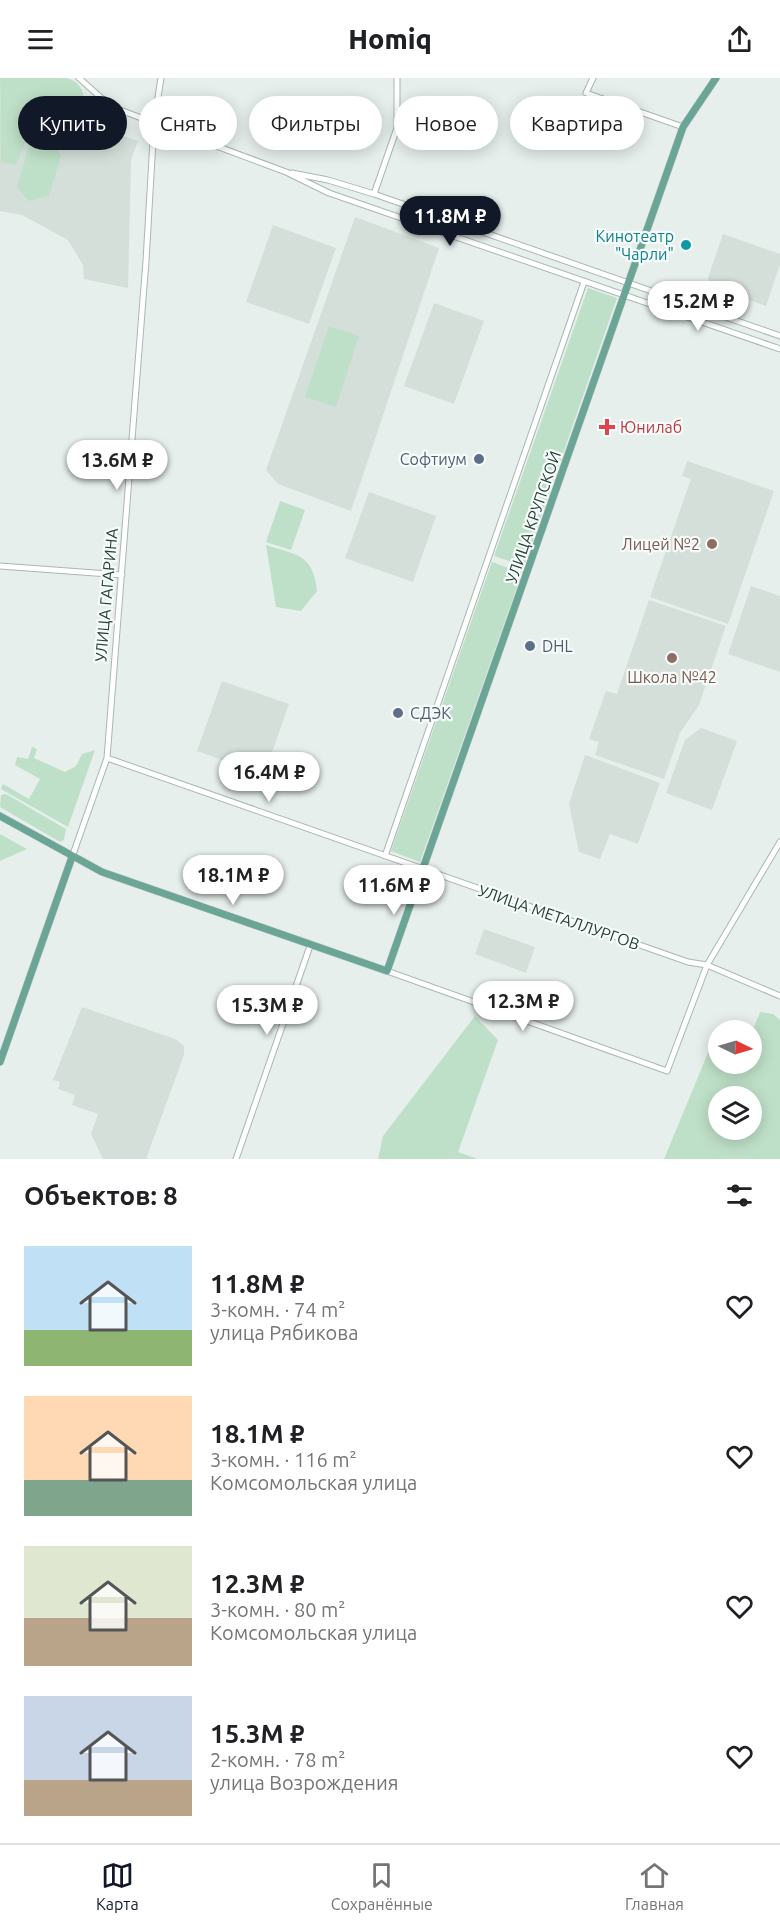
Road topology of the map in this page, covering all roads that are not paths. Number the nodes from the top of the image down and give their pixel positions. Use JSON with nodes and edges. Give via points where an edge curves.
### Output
{"nodes":[{"id":1,"x":79,"y":78,"type":"edge"},
{"id":2,"x":161,"y":78,"type":"edge"},
{"id":3,"x":397,"y":78,"type":"edge"},
{"id":4,"x":593,"y":78,"type":"edge"},
{"id":5,"x":716,"y":78,"type":"edge"},
{"id":6,"x":158,"y":96,"type":"edge"},
{"id":7,"x":139,"y":117,"type":"edge"},
{"id":8,"x":683,"y":127,"type":"junction"},
{"id":9,"x":152,"y":150,"type":"edge"},
{"id":10,"x":227,"y":150,"type":"edge"},
{"id":11,"x":286,"y":172,"type":"junction"},
{"id":12,"x":335,"y":182,"type":"junction"},
{"id":13,"x":329,"y":193,"type":"junction"},
{"id":14,"x":374,"y":194,"type":"junction"},
{"id":15,"x":435,"y":215,"type":"junction"},
{"id":16,"x":430,"y":228,"type":"junction"},
{"id":17,"x":584,"y":282,"type":"junction"},
{"id":18,"x":629,"y":283,"type":"junction"},
{"id":19,"x":624,"y":295,"type":"junction"},
{"id":20,"x":780,"y":336,"type":"edge"},
{"id":21,"x":780,"y":349,"type":"edge"},
{"id":22,"x":0,"y":566,"type":"edge"},
{"id":23,"x":122,"y":575,"type":"junction"},
{"id":24,"x":107,"y":758,"type":"junction"},
{"id":25,"x":0,"y":816,"type":"edge"},
{"id":26,"x":780,"y":842,"type":"edge"},
{"id":27,"x":385,"y":856,"type":"junction"},
{"id":28,"x":72,"y":857,"type":"junction"},
{"id":29,"x":424,"y":870,"type":"junction"},
{"id":30,"x":310,"y":946,"type":"junction"},
{"id":31,"x":707,"y":965,"type":"junction"},
{"id":32,"x":387,"y":970,"type":"junction"},
{"id":33,"x":780,"y":996,"type":"edge"},
{"id":34,"x":0,"y":1062,"type":"edge"},
{"id":35,"x":236,"y":1159,"type":"edge"}],
"edges":[{"from":1,"to":7,"type":"street","via":[[108,104]]},
{"from":2,"to":6,"type":"street","name":"УЛИЦА ГАГАРИНА"},
{"from":3,"to":14,"type":"street","via":[[397,128]]},
{"from":4,"to":8,"type":"street","via":[[586,93]]},
{"from":5,"to":8,"type":"main road","name":"УЛИЦА КРУПСКОЙ"},
{"from":8,"to":18,"type":"main road","name":"УЛИЦА КРУПСКОЙ"},
{"from":9,"to":23,"type":"street","name":"УЛИЦА ГАГАРИНА"},
{"from":10,"to":11,"type":"street"},
{"from":11,"to":12,"type":"street"},
{"from":11,"to":13,"type":"street"},
{"from":12,"to":13,"type":"street"},
{"from":12,"to":14,"type":"street"},
{"from":13,"to":16,"type":"street"},
{"from":14,"to":15,"type":"street"},
{"from":15,"to":16,"type":"street"},
{"from":15,"to":18,"type":"street"},
{"from":16,"to":17,"type":"street"},
{"from":17,"to":19,"type":"street"},
{"from":17,"to":27,"type":"street","name":"УЛИЦА КРУПСКОЙ"},
{"from":18,"to":19,"type":"main road","name":"УЛИЦА КРУПСКОЙ"},
{"from":18,"to":20,"type":"street"},
{"from":19,"to":21,"type":"street"},
{"from":19,"to":29,"type":"main road","name":"УЛИЦА КРУПСКОЙ"},
{"from":22,"to":23,"type":"street"},
{"from":23,"to":24,"type":"street","name":"УЛИЦА ГАГАРИНА"},
{"from":24,"to":27,"type":"street","name":"УЛИЦА МЕТАЛЛУРГОВ"},
{"from":24,"to":28,"type":"street","name":"УЛИЦА ГАГАРИНА"},
{"from":25,"to":28,"type":"main road"},
{"from":26,"to":31,"type":"street"},
{"from":27,"to":29,"type":"street","name":"УЛИЦА МЕТАЛЛУРГОВ"},
{"from":28,"to":30,"type":"main road","via":[[102,872]]},
{"from":28,"to":34,"type":"main road","name":"УЛИЦА ГАГАРИНА"},
{"from":29,"to":31,"type":"street","name":"УЛИЦА МЕТАЛЛУРГОВ","via":[[688,962]]},
{"from":29,"to":32,"type":"main road","name":"УЛИЦА КРУПСКОЙ"},
{"from":30,"to":32,"type":"main road"},
{"from":30,"to":35,"type":"street"},
{"from":31,"to":32,"type":"street","via":[[667,1071]]},
{"from":31,"to":33,"type":"street","name":"УЛИЦА МЕТАЛЛУРГОВ"}]}
